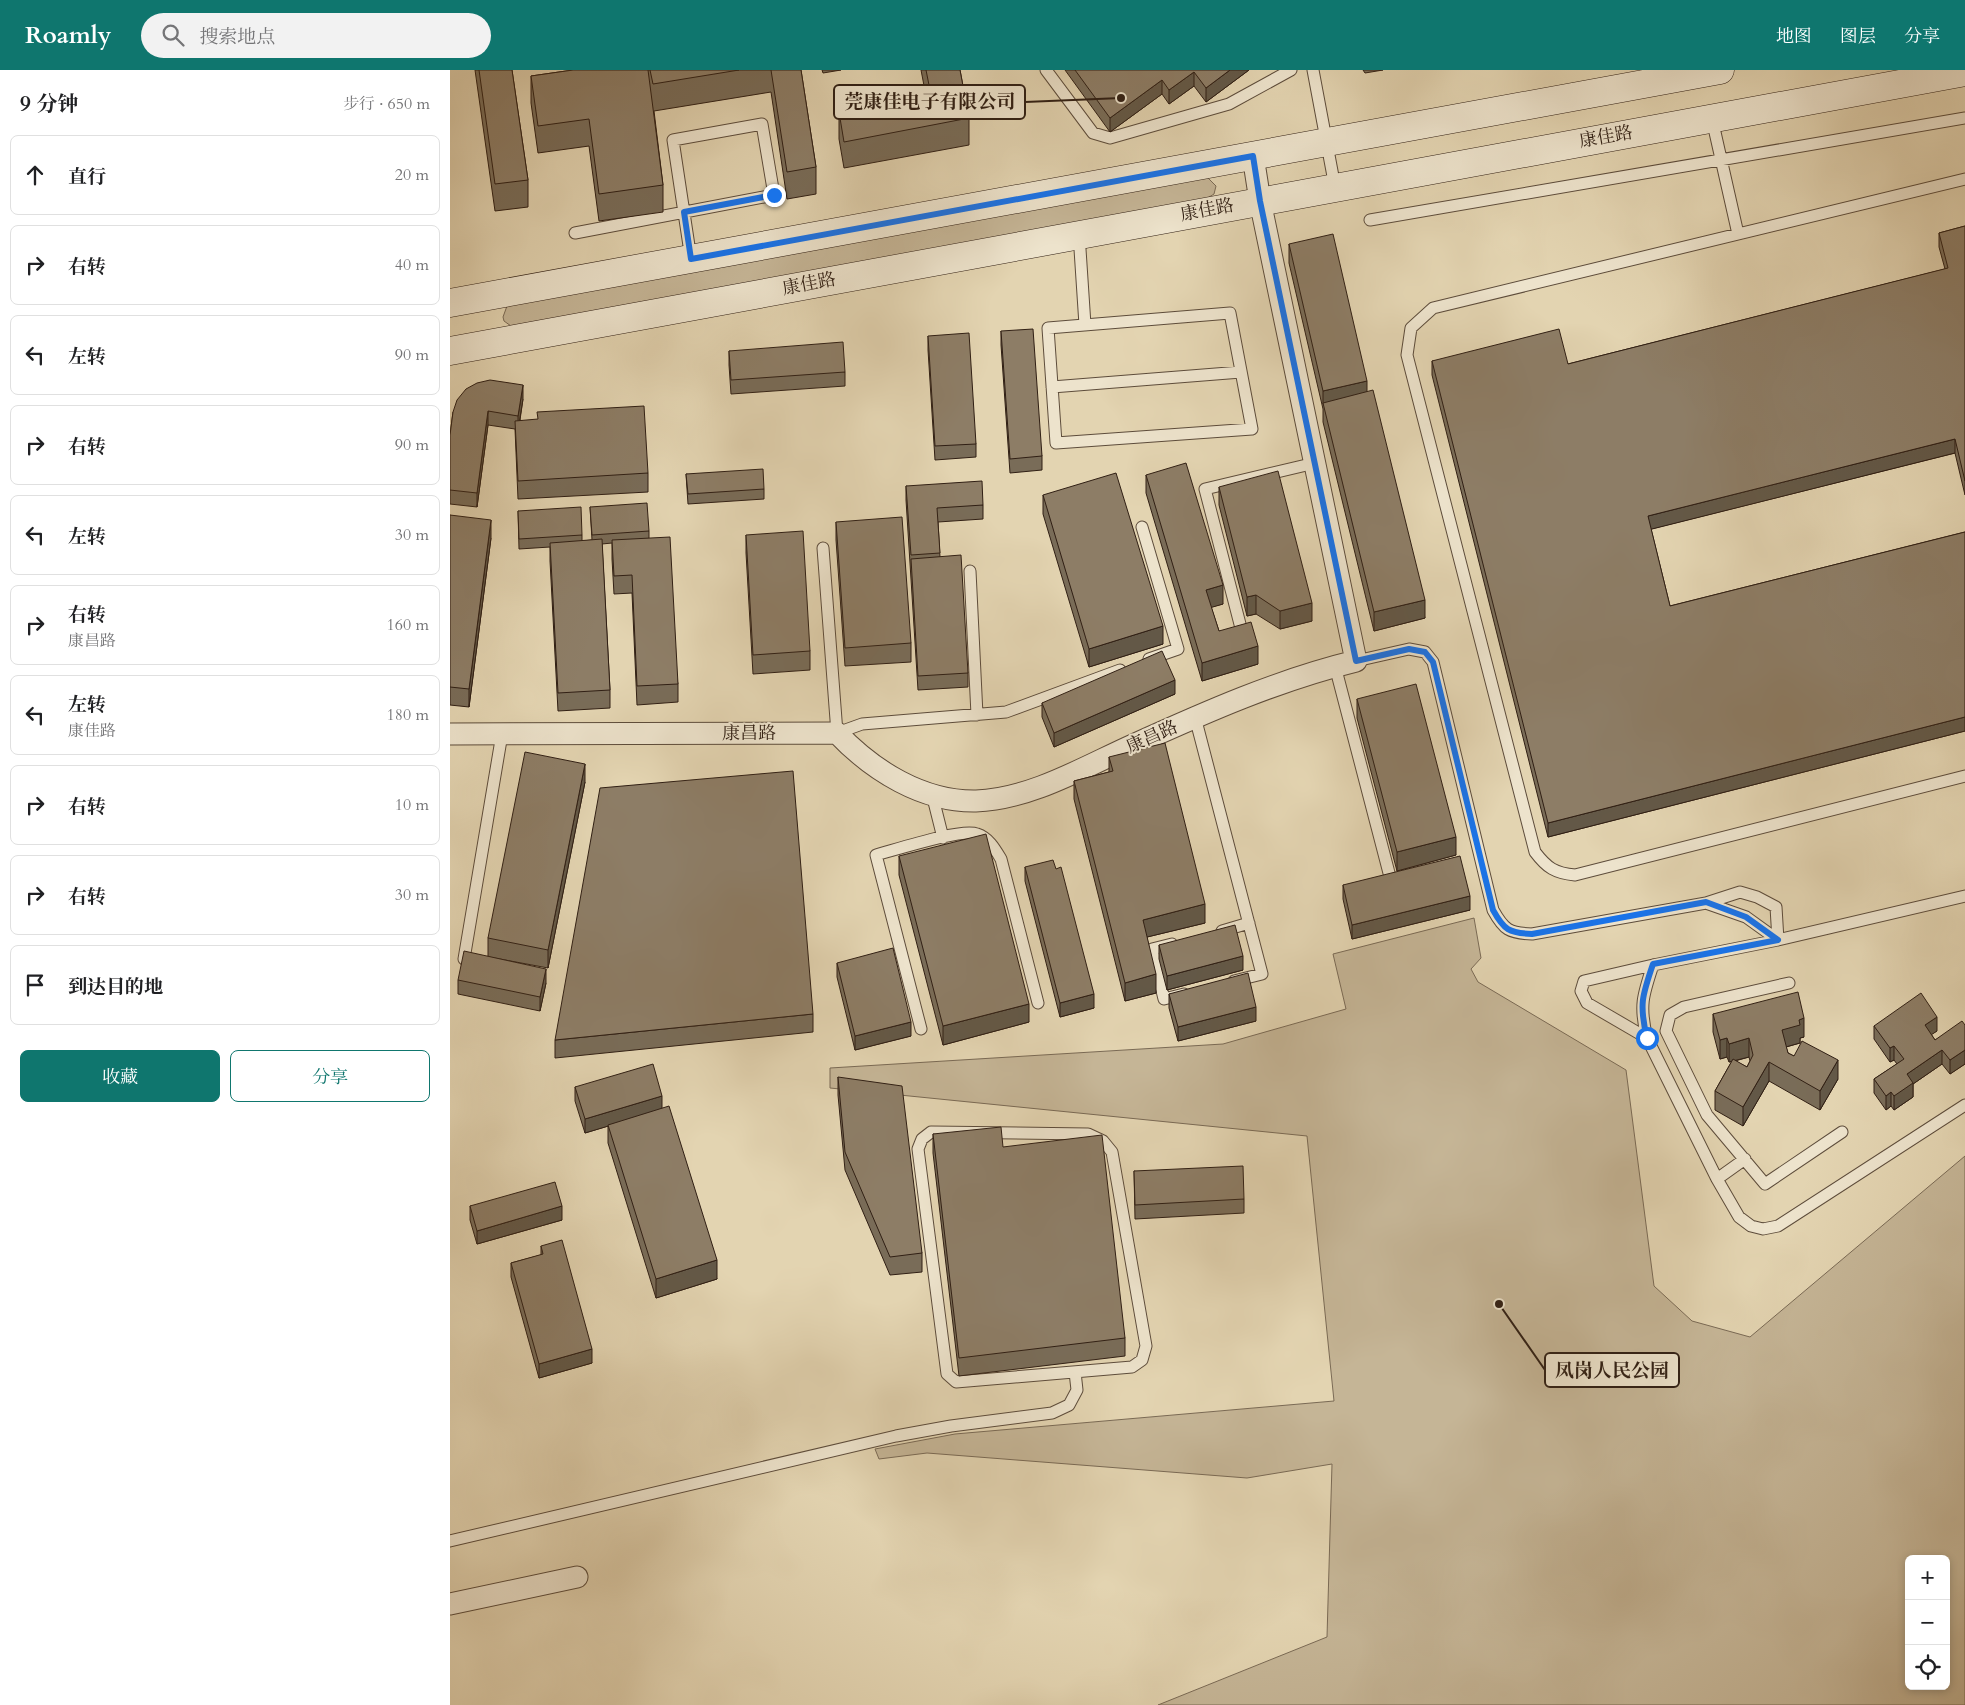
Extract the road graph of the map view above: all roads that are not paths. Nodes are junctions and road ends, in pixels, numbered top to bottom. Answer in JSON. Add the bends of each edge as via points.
{"nodes":[{"id":1,"x":1046,"y":70,"type":"edge"},
{"id":2,"x":1292,"y":70,"type":"edge"},
{"id":3,"x":1313,"y":70,"type":"edge"},
{"id":4,"x":1720,"y":70,"type":"edge"},
{"id":5,"x":1965,"y":72,"type":"edge"},
{"id":6,"x":1712,"y":117,"type":"junction"},
{"id":7,"x":1965,"y":118,"type":"edge"},
{"id":8,"x":1327,"y":142,"type":"junction"},
{"id":9,"x":1253,"y":156,"type":"junction"},
{"id":10,"x":1721,"y":160,"type":"junction"},
{"id":11,"x":1965,"y":178,"type":"edge"},
{"id":12,"x":1335,"y":187,"type":"junction"},
{"id":13,"x":1260,"y":201,"type":"junction"},
{"id":14,"x":684,"y":212,"type":"junction"},
{"id":15,"x":1370,"y":220,"type":"dead end"},
{"id":16,"x":575,"y":233,"type":"dead end"},
{"id":17,"x":1079,"y":234,"type":"junction"},
{"id":18,"x":1738,"y":234,"type":"junction"},
{"id":19,"x":691,"y":259,"type":"junction"},
{"id":20,"x":450,"y":304,"type":"edge"},
{"id":21,"x":1085,"y":325,"type":"junction"},
{"id":22,"x":450,"y":351,"type":"edge"},
{"id":23,"x":1242,"y":372,"type":"junction"},
{"id":24,"x":1052,"y":386,"type":"junction"},
{"id":25,"x":1315,"y":463,"type":"junction"},
{"id":26,"x":1142,"y":527,"type":"dead end"},
{"id":27,"x":823,"y":548,"type":"dead end"},
{"id":28,"x":970,"y":572,"type":"dead end"},
{"id":29,"x":1241,"y":628,"type":"edge"},
{"id":30,"x":1356,"y":661,"type":"junction"},
{"id":31,"x":1334,"y":666,"type":"junction"},
{"id":32,"x":977,"y":715,"type":"junction"},
{"id":33,"x":1195,"y":717,"type":"junction"},
{"id":34,"x":837,"y":733,"type":"junction"},
{"id":35,"x":450,"y":734,"type":"edge"},
{"id":36,"x":502,"y":734,"type":"junction"},
{"id":37,"x":1965,"y":776,"type":"edge"},
{"id":38,"x":932,"y":794,"type":"junction"},
{"id":39,"x":943,"y":838,"type":"junction"},
{"id":40,"x":1389,"y":873,"type":"edge"},
{"id":41,"x":1965,"y":896,"type":"edge"},
{"id":42,"x":1706,"y":902,"type":"junction"},
{"id":43,"x":1249,"y":923,"type":"junction"},
{"id":44,"x":1214,"y":933,"type":"edge"},
{"id":45,"x":1187,"y":940,"type":"edge"},
{"id":46,"x":1778,"y":940,"type":"junction"},
{"id":47,"x":483,"y":962,"type":"edge"},
{"id":48,"x":1653,"y":964,"type":"junction"},
{"id":49,"x":1226,"y":983,"type":"edge"},
{"id":50,"x":1789,"y":983,"type":"dead end"},
{"id":51,"x":1200,"y":990,"type":"edge"},
{"id":52,"x":1038,"y":1003,"type":"dead end"},
{"id":53,"x":921,"y":1030,"type":"dead end"},
{"id":54,"x":1647,"y":1038,"type":"junction"},
{"id":55,"x":1965,"y":1105,"type":"edge"},
{"id":56,"x":1842,"y":1132,"type":"dead end"},
{"id":57,"x":1745,"y":1159,"type":"junction"},
{"id":58,"x":1717,"y":1179,"type":"junction"},
{"id":59,"x":1075,"y":1372,"type":"junction"},
{"id":60,"x":450,"y":1541,"type":"edge"},
{"id":61,"x":577,"y":1577,"type":"dead end"},
{"id":62,"x":450,"y":1604,"type":"edge"}],
"edges":[{"from":1,"to":2,"type":"lane","via":[[1093,133],[1110,138],[1229,104]]},
{"from":3,"to":8,"type":"lane"},
{"from":4,"to":8,"type":"street"},
{"from":5,"to":6,"type":"street","name":"康佳路"},
{"from":6,"to":10,"type":"lane"},
{"from":6,"to":12,"type":"street","name":"康佳路"},
{"from":7,"to":10,"type":"lane"},
{"from":8,"to":9,"type":"street"},
{"from":8,"to":12,"type":"lane"},
{"from":9,"to":13,"type":"street"},
{"from":9,"to":19,"type":"street"},
{"from":10,"to":15,"type":"lane"},
{"from":10,"to":18,"type":"lane"},
{"from":11,"to":18,"type":"lane"},
{"from":12,"to":13,"type":"street","name":"康佳路"},
{"from":13,"to":17,"type":"street","name":"康佳路"},
{"from":13,"to":25,"type":"street"},
{"from":14,"to":14,"type":"lane","via":[[774,195],[762,124],[673,140]]},
{"from":14,"to":16,"type":"lane"},
{"from":14,"to":19,"type":"lane"},
{"from":17,"to":21,"type":"lane"},
{"from":17,"to":22,"type":"street","name":"康佳路"},
{"from":18,"to":37,"type":"lane","via":[[1433,308],[1411,328],[1407,355],[1535,852],[1545,866],[1558,874],[1574,875]]},
{"from":19,"to":20,"type":"street"},
{"from":21,"to":23,"type":"lane","via":[[1230,314]]},
{"from":21,"to":24,"type":"lane","via":[[1048,328]]},
{"from":23,"to":24,"type":"lane"},
{"from":23,"to":24,"type":"lane","via":[[1252,428],[1056,443]]},
{"from":25,"to":29,"type":"lane","via":[[1204,489]]},
{"from":25,"to":30,"type":"street"},
{"from":26,"to":32,"type":"lane","via":[[1178,649],[1006,712]]},
{"from":27,"to":34,"type":"lane"},
{"from":28,"to":32,"type":"lane"},
{"from":30,"to":31,"type":"street","name":"康昌路"},
{"from":30,"to":42,"type":"lane","via":[[1409,649],[1425,652],[1433,662],[1493,910],[1502,926],[1515,934],[1532,934]]},
{"from":31,"to":33,"type":"street","name":"康昌路","via":[[1275,684]]},
{"from":31,"to":40,"type":"lane"},
{"from":32,"to":34,"type":"lane","via":[[862,724]]},
{"from":33,"to":38,"type":"street","name":"康昌路","via":[[1023,792],[977,801],[954,800]]},
{"from":33,"to":43,"type":"lane"},
{"from":34,"to":36,"type":"street","name":"康昌路"},
{"from":34,"to":38,"type":"street","name":"康昌路","via":[[870,764]]},
{"from":35,"to":36,"type":"street","name":"康昌路"},
{"from":36,"to":47,"type":"lane","via":[[464,959]]},
{"from":38,"to":39,"type":"lane"},
{"from":39,"to":52,"type":"lane","via":[[961,833],[977,834],[991,842],[996,850]]},
{"from":39,"to":53,"type":"lane","via":[[876,855]]},
{"from":41,"to":46,"type":"lane"},
{"from":42,"to":46,"type":"lane","via":[[1746,917]]},
{"from":42,"to":46,"type":"lane","via":[[1740,892],[1776,907]]},
{"from":43,"to":44,"type":"lane"},
{"from":43,"to":49,"type":"lane","via":[[1262,974]]},
{"from":45,"to":51,"type":"lane","via":[[1152,949],[1164,999]]},
{"from":46,"to":48,"type":"lane"},
{"from":48,"to":54,"type":"lane","via":[[1641,1014]]},
{"from":48,"to":54,"type":"lane","via":[[1584,981],[1581,991],[1587,1003]]},
{"from":50,"to":57,"type":"lane","via":[[1684,1007],[1670,1015],[1666,1031],[1707,1115]]},
{"from":54,"to":58,"type":"lane"},
{"from":55,"to":58,"type":"lane","via":[[1778,1226],[1764,1229],[1751,1226],[1739,1217]]},
{"from":56,"to":57,"type":"lane","via":[[1765,1184]]},
{"from":57,"to":58,"type":"lane"},
{"from":59,"to":59,"type":"lane","via":[[1132,1367],[1142,1360],[1146,1346],[1112,1152],[1103,1140],[1088,1134],[931,1132],[922,1139],[918,1149],[947,1374],[956,1382]]},
{"from":59,"to":60,"type":"lane","via":[[1077,1390],[1069,1405],[1052,1414],[896,1436]]},
{"from":61,"to":62,"type":"street"}]}
